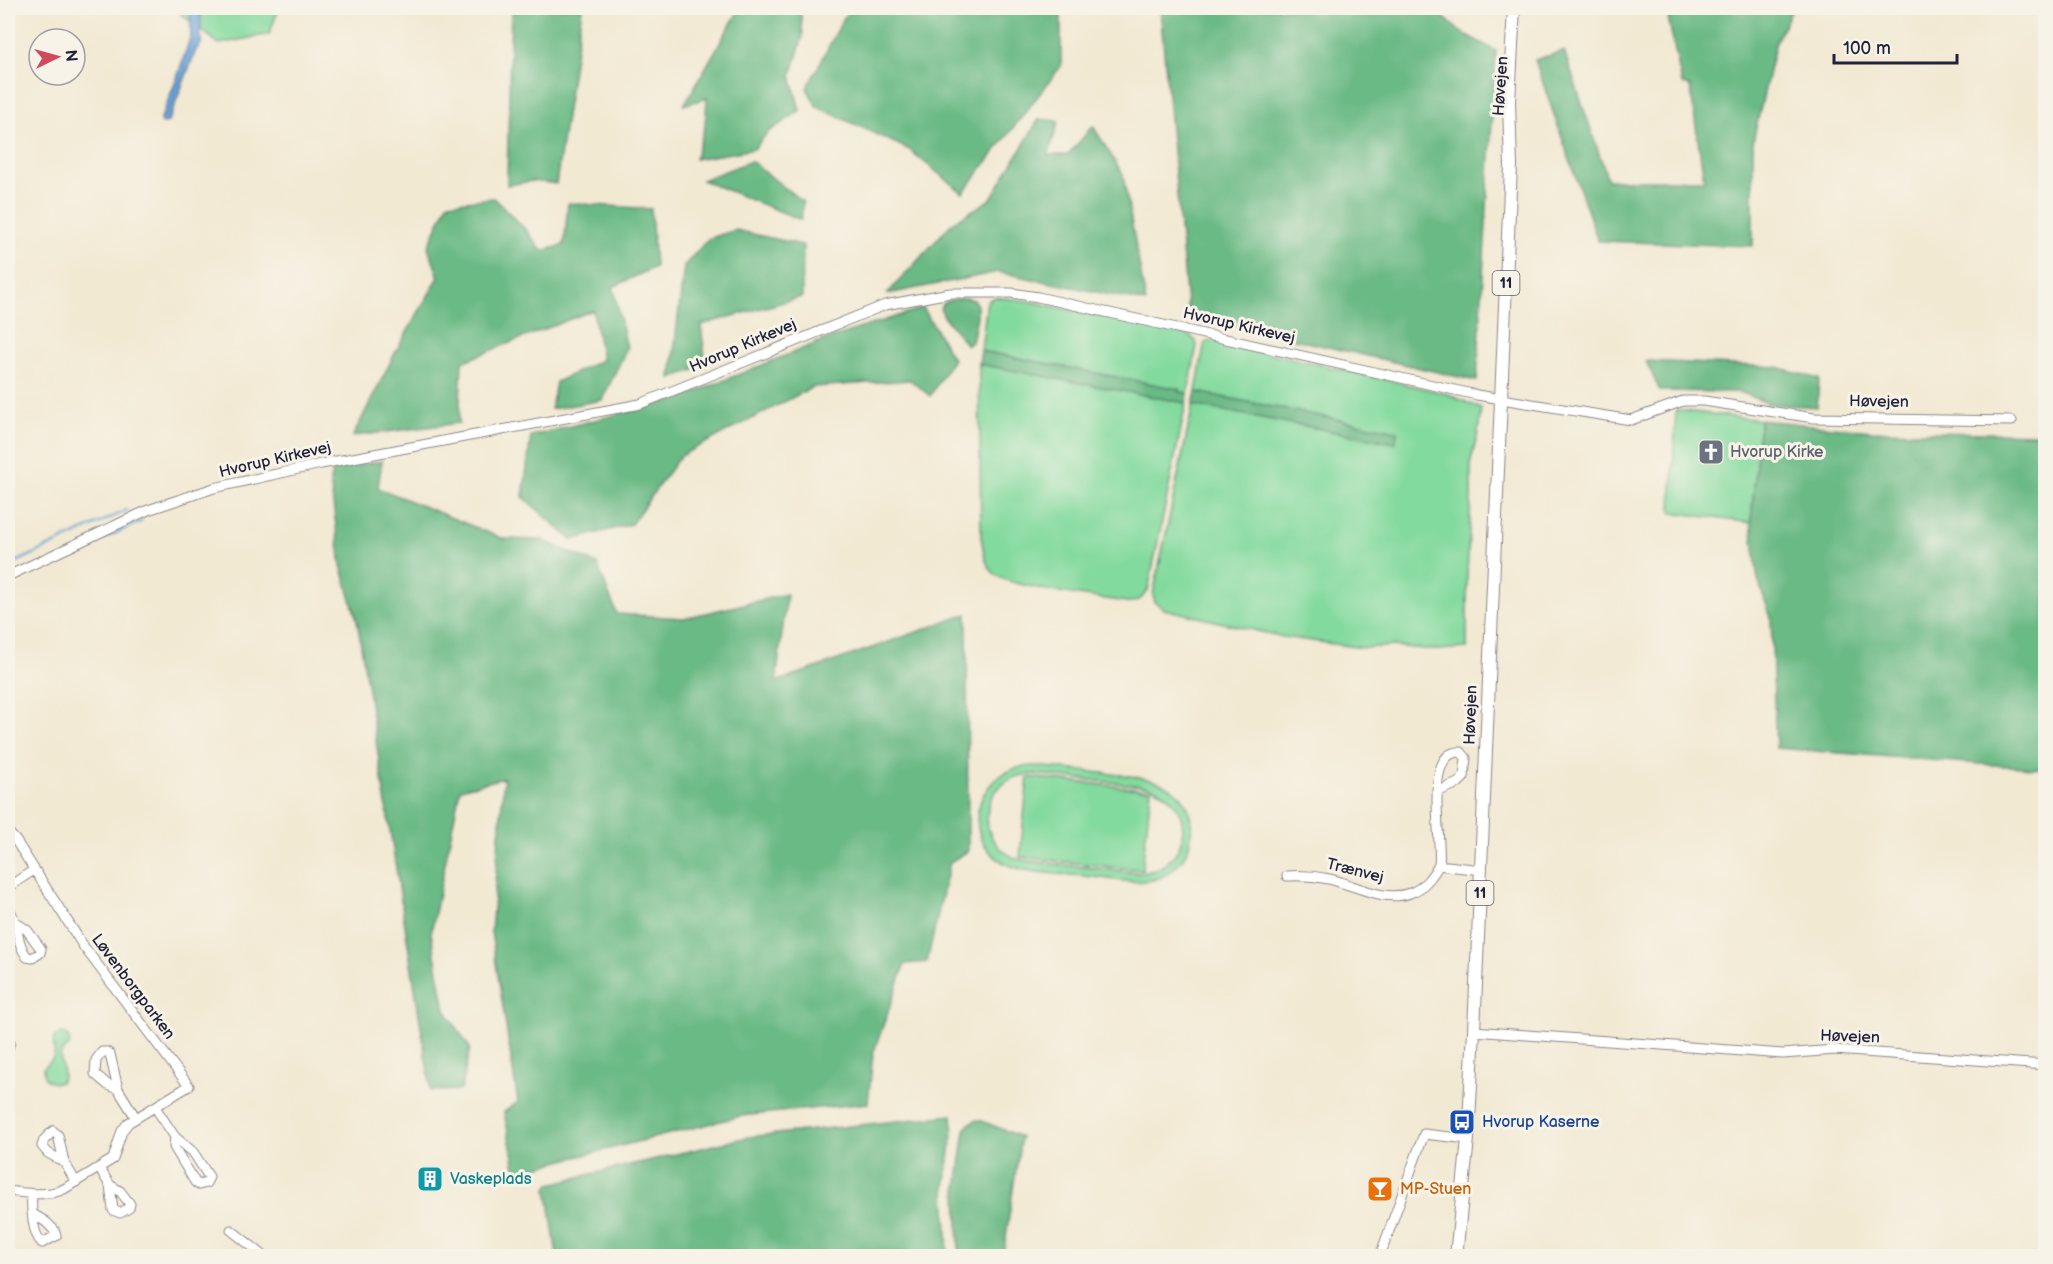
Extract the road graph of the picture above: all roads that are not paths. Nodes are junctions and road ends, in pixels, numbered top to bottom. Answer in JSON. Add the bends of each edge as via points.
{"nodes":[{"id":1,"x":1515,"y":8,"type":"edge"},
{"id":2,"x":1522,"y":8,"type":"edge"},
{"id":3,"x":1510,"y":166,"type":"junction"},
{"id":4,"x":1501,"y":399,"type":"junction"},
{"id":5,"x":2012,"y":421,"type":"dead end"},
{"id":6,"x":8,"y":576,"type":"edge"},
{"id":7,"x":1437,"y":792,"type":"dead end"},
{"id":8,"x":8,"y":832,"type":"edge"},
{"id":9,"x":1439,"y":865,"type":"junction"},
{"id":10,"x":34,"y":870,"type":"junction"},
{"id":11,"x":1481,"y":870,"type":"junction"},
{"id":12,"x":1287,"y":876,"type":"dead end"},
{"id":13,"x":8,"y":887,"type":"edge"},
{"id":14,"x":8,"y":909,"type":"edge"},
{"id":15,"x":18,"y":924,"type":"dead end"},
{"id":16,"x":1474,"y":1031,"type":"junction"},
{"id":17,"x":8,"y":1036,"type":"edge"},
{"id":18,"x":8,"y":1048,"type":"edge"},
{"id":19,"x":2046,"y":1065,"type":"edge"},
{"id":20,"x":118,"y":1089,"type":"dead end"},
{"id":21,"x":155,"y":1107,"type":"junction"},
{"id":22,"x":136,"y":1118,"type":"junction"},
{"id":23,"x":175,"y":1137,"type":"junction"},
{"id":24,"x":1468,"y":1140,"type":"junction"},
{"id":25,"x":64,"y":1162,"type":"dead end"},
{"id":26,"x":99,"y":1168,"type":"junction"},
{"id":27,"x":76,"y":1182,"type":"junction"},
{"id":28,"x":110,"y":1185,"type":"dead end"},
{"id":29,"x":8,"y":1191,"type":"edge"},
{"id":30,"x":32,"y":1194,"type":"junction"},
{"id":31,"x":33,"y":1214,"type":"dead end"},
{"id":32,"x":231,"y":1230,"type":"dead end"},
{"id":33,"x":264,"y":1257,"type":"edge"},
{"id":34,"x":1380,"y":1257,"type":"edge"},
{"id":35,"x":1456,"y":1257,"type":"edge"}],
"edges":[{"from":1,"to":3,"type":"main road","name":"Høvejen","number":"11","via":[[1509,102]]},
{"from":2,"to":3,"type":"main road","name":"Høvejen","number":"11"},
{"from":3,"to":4,"type":"main road","name":"Høvejen","number":"11"},
{"from":4,"to":5,"type":"street","name":"Høvejen","via":[[1630,420],[1683,401],[1704,401],[1814,418]]},
{"from":4,"to":6,"type":"street","name":"Hvorup Kirkevej","via":[[1038,297],[950,293],[875,308],[640,404],[214,488],[148,510]]},
{"from":4,"to":11,"type":"main road","name":"Høvejen","number":"11"},
{"from":7,"to":9,"type":"street"},
{"from":8,"to":10,"type":"street","name":"Løvenborgparken"},
{"from":9,"to":11,"type":"street"},
{"from":9,"to":12,"type":"street","name":"Trænvej","via":[[1422,886],[1397,896],[1329,879]]},
{"from":10,"to":13,"type":"street"},
{"from":10,"to":21,"type":"street","name":"Løvenborgparken","via":[[90,955],[189,1086]]},
{"from":11,"to":16,"type":"main road","name":"Høvejen","number":"11"},
{"from":14,"to":15,"type":"street"},
{"from":16,"to":19,"type":"street","name":"Høvejen","via":[[1783,1054],[1835,1050]]},
{"from":16,"to":24,"type":"main road","name":"Høvejen","number":"11"},
{"from":17,"to":18,"type":"street"},
{"from":20,"to":22,"type":"street"},
{"from":21,"to":22,"type":"street","name":"Løvenborgparken"},
{"from":21,"to":23,"type":"street"},
{"from":22,"to":26,"type":"street","name":"Løvenborgparken","via":[[123,1127],[113,1159]]},
{"from":23,"to":23,"type":"street","via":[[174,1147],[195,1182],[206,1183],[209,1177],[193,1152]]},
{"from":24,"to":34,"type":"street","via":[[1424,1134]]},
{"from":24,"to":35,"type":"main road","name":"Høvejen","number":"11"},
{"from":25,"to":27,"type":"street"},
{"from":26,"to":27,"type":"street","name":"Løvenborgparken"},
{"from":26,"to":28,"type":"street"},
{"from":27,"to":30,"type":"street","name":"Løvenborgparken","via":[[57,1192]]},
{"from":29,"to":30,"type":"street","name":"Løvenborgparken"},
{"from":30,"to":31,"type":"street"},
{"from":32,"to":33,"type":"street"}]}
